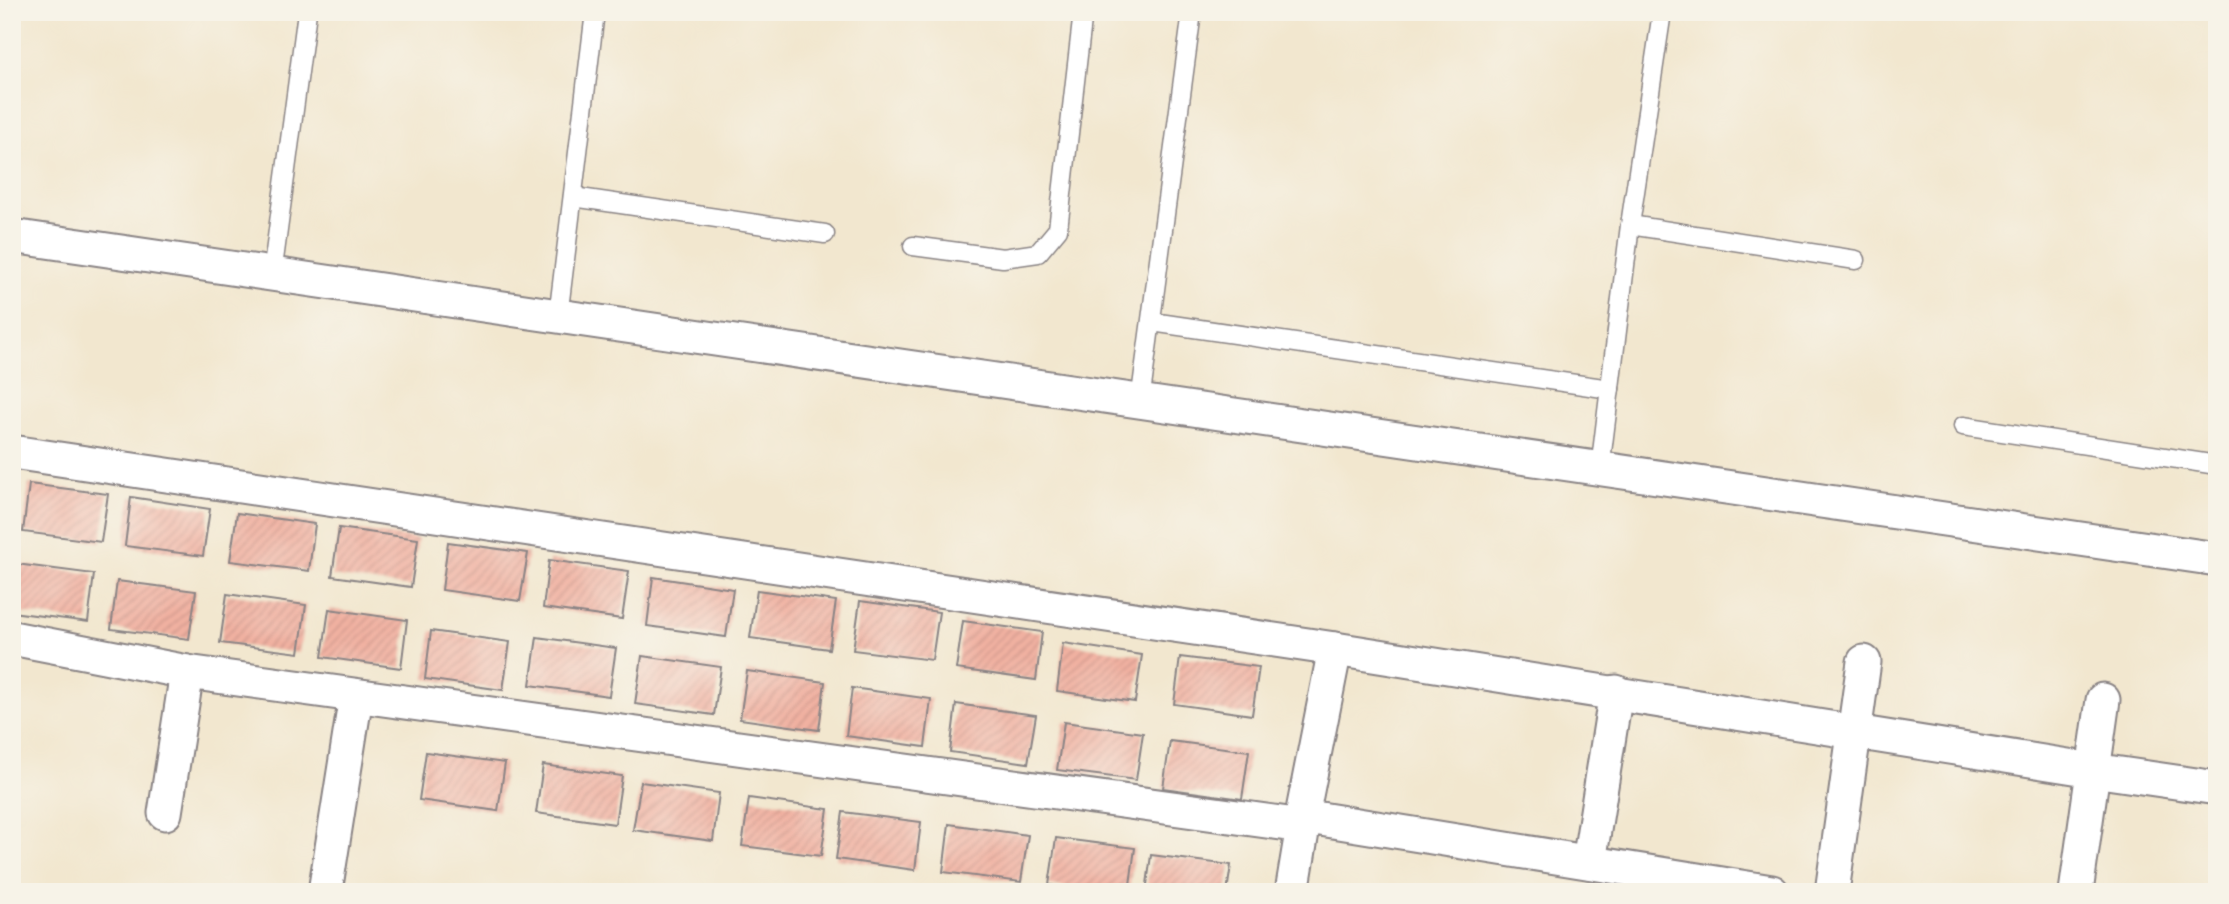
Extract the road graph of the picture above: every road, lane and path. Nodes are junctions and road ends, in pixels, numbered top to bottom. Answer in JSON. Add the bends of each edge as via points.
{"nodes":[{"id":1,"x":307,"y":12,"type":"edge"},
{"id":2,"x":595,"y":12,"type":"edge"},
{"id":3,"x":1083,"y":12,"type":"edge"},
{"id":4,"x":1192,"y":12,"type":"edge"},
{"id":5,"x":1662,"y":12,"type":"edge"},
{"id":6,"x":573,"y":197,"type":"junction"},
{"id":7,"x":1630,"y":225,"type":"junction"},
{"id":8,"x":825,"y":234,"type":"dead end"},
{"id":9,"x":12,"y":236,"type":"edge"},
{"id":10,"x":913,"y":246,"type":"dead end"},
{"id":11,"x":1856,"y":260,"type":"dead end"},
{"id":12,"x":272,"y":275,"type":"junction"},
{"id":13,"x":558,"y":317,"type":"junction"},
{"id":14,"x":1152,"y":322,"type":"junction"},
{"id":15,"x":1610,"y":388,"type":"junction"},
{"id":16,"x":1140,"y":402,"type":"junction"},
{"id":17,"x":1963,"y":426,"type":"dead end"},
{"id":18,"x":12,"y":452,"type":"edge"},
{"id":19,"x":2217,"y":465,"type":"edge"},
{"id":20,"x":1600,"y":469,"type":"junction"},
{"id":21,"x":2217,"y":559,"type":"edge"},
{"id":22,"x":12,"y":638,"type":"edge"},
{"id":23,"x":1335,"y":649,"type":"junction"},
{"id":24,"x":1864,"y":662,"type":"dead end"},
{"id":25,"x":187,"y":671,"type":"junction"},
{"id":26,"x":1616,"y":692,"type":"junction"},
{"id":27,"x":356,"y":696,"type":"junction"},
{"id":28,"x":2103,"y":700,"type":"dead end"},
{"id":29,"x":1853,"y":732,"type":"junction"},
{"id":30,"x":2093,"y":770,"type":"junction"},
{"id":31,"x":2217,"y":788,"type":"edge"},
{"id":32,"x":165,"y":813,"type":"dead end"},
{"id":33,"x":1302,"y":821,"type":"junction"},
{"id":34,"x":1589,"y":862,"type":"junction"},
{"id":35,"x":325,"y":892,"type":"edge"},
{"id":36,"x":1292,"y":892,"type":"edge"},
{"id":37,"x":1772,"y":892,"type":"edge"},
{"id":38,"x":1832,"y":892,"type":"edge"},
{"id":39,"x":2076,"y":892,"type":"edge"}],
"edges":[{"from":1,"to":12,"type":"lane"},
{"from":2,"to":6,"type":"lane"},
{"from":3,"to":10,"type":"lane","via":[[1058,229],[1038,253],[1003,258]]},
{"from":4,"to":14,"type":"lane"},
{"from":5,"to":7,"type":"lane"},
{"from":6,"to":8,"type":"lane"},
{"from":6,"to":13,"type":"lane"},
{"from":7,"to":11,"type":"lane"},
{"from":7,"to":15,"type":"lane"},
{"from":9,"to":12,"type":"street"},
{"from":12,"to":13,"type":"street"},
{"from":13,"to":16,"type":"street"},
{"from":14,"to":15,"type":"lane"},
{"from":14,"to":16,"type":"lane"},
{"from":15,"to":20,"type":"lane"},
{"from":16,"to":20,"type":"street"},
{"from":17,"to":19,"type":"lane"},
{"from":18,"to":23,"type":"street"},
{"from":20,"to":21,"type":"street"},
{"from":22,"to":25,"type":"street"},
{"from":23,"to":26,"type":"street"},
{"from":23,"to":33,"type":"street"},
{"from":24,"to":29,"type":"street"},
{"from":25,"to":27,"type":"street"},
{"from":25,"to":32,"type":"street"},
{"from":26,"to":29,"type":"street"},
{"from":26,"to":34,"type":"street"},
{"from":27,"to":33,"type":"street"},
{"from":27,"to":35,"type":"street"},
{"from":28,"to":30,"type":"street"},
{"from":29,"to":30,"type":"street"},
{"from":29,"to":38,"type":"street"},
{"from":30,"to":31,"type":"street"},
{"from":30,"to":39,"type":"street"},
{"from":33,"to":34,"type":"street"},
{"from":33,"to":36,"type":"street"},
{"from":34,"to":37,"type":"street"}]}
